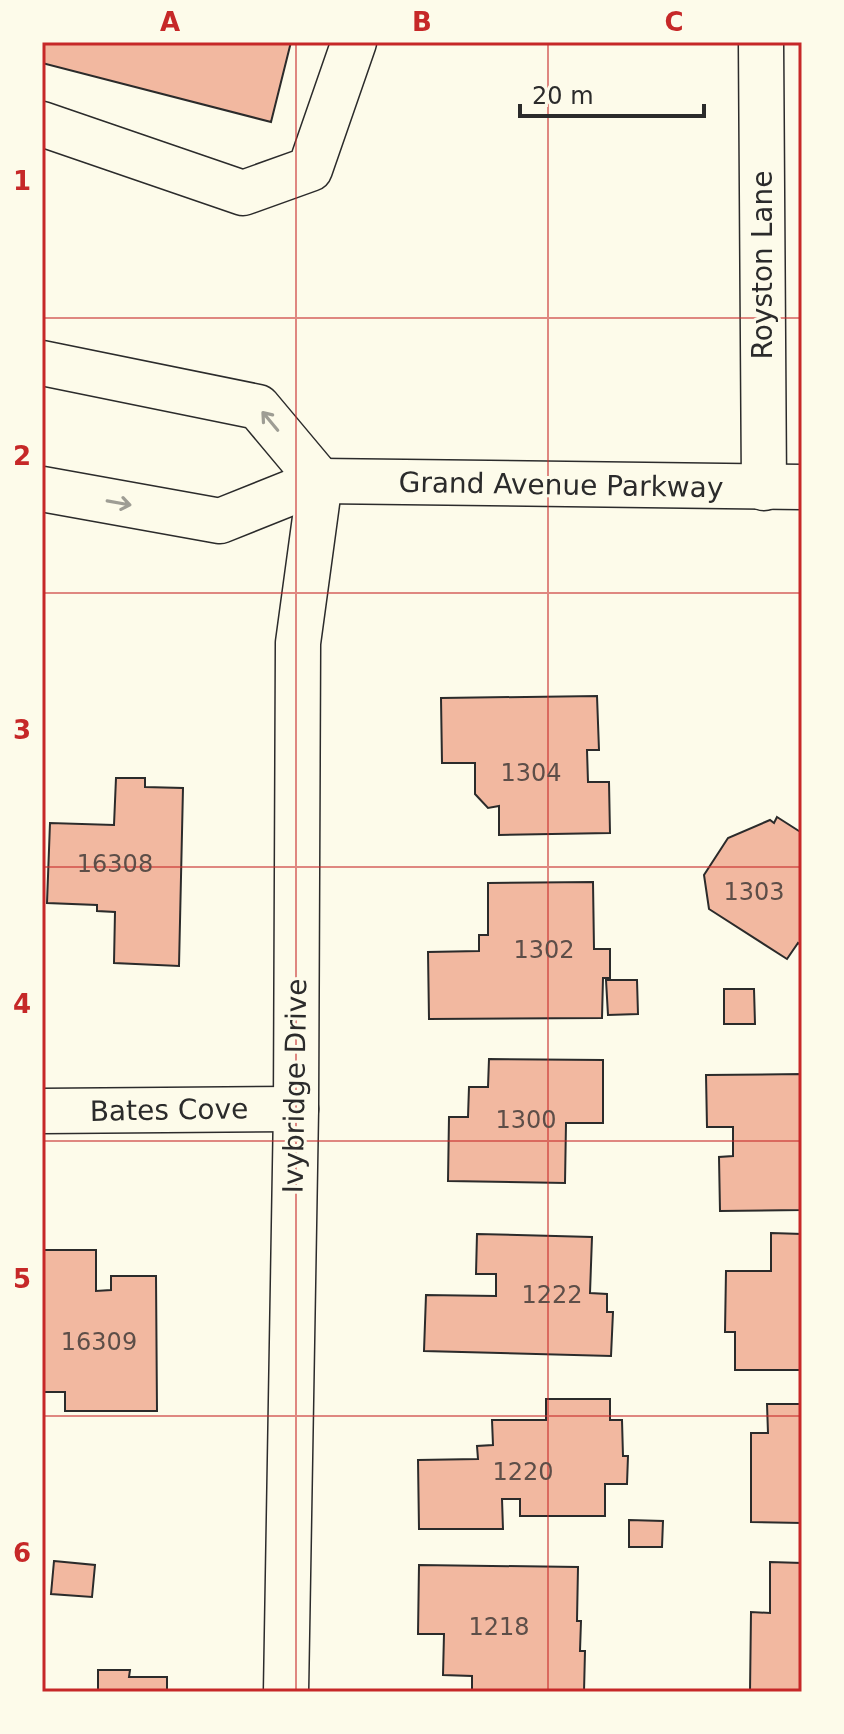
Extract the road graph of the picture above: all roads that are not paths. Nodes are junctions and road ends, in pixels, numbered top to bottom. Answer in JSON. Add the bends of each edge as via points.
{"nodes":[{"id":1,"x":354,"y":42,"type":"edge"},
{"id":2,"x":761,"y":42,"type":"edge"},
{"id":3,"x":42,"y":124,"type":"edge"},
{"id":4,"x":42,"y":363,"type":"edge"},
{"id":5,"x":320,"y":481,"type":"junction"},
{"id":6,"x":783,"y":488,"type":"edge"},
{"id":7,"x":42,"y":489,"type":"edge"},
{"id":8,"x":296,"y":1109,"type":"junction"},
{"id":9,"x":42,"y":1111,"type":"edge"},
{"id":10,"x":286,"y":1692,"type":"edge"}],
"edges":[{"from":1,"to":3,"type":"street","via":[[310,169],[243,193]]},
{"from":2,"to":6,"type":"street","name":"Royston Lane"},
{"from":5,"to":4,"type":"street","one_way":true,"via":[[258,407]]},
{"from":5,"to":6,"type":"street","name":"Grand Avenue Parkway"},
{"from":7,"to":5,"type":"street","name":"Grand Avenue Parkway","one_way":true,"via":[[220,521]]},
{"from":5,"to":8,"type":"street","name":"Ivybridge Drive","via":[[298,643]]},
{"from":8,"to":9,"type":"street","name":"Bates Cove"},
{"from":8,"to":10,"type":"street","name":"Ivybridge Drive"}]}
